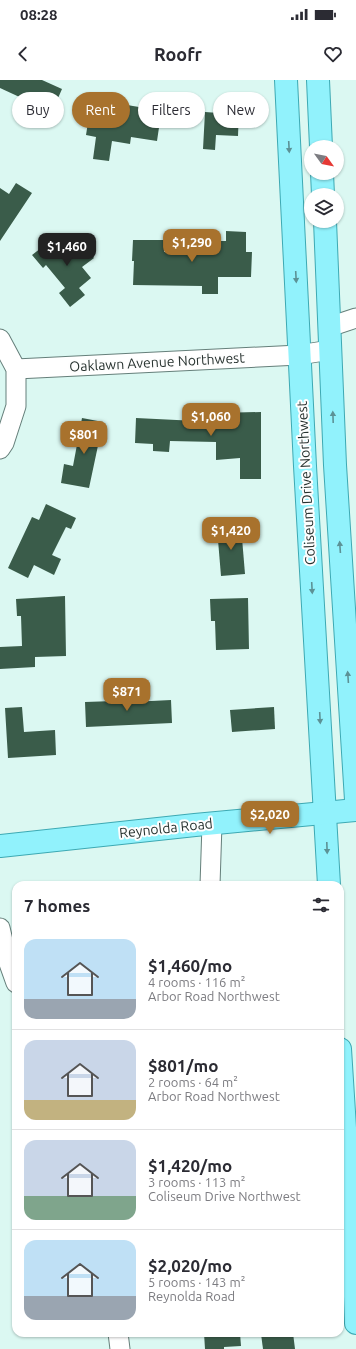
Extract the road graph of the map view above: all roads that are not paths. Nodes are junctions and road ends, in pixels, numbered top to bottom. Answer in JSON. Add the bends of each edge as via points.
{"nodes":[{"id":1,"x":286,"y":80,"type":"edge"},
{"id":2,"x":318,"y":80,"type":"edge"},
{"id":3,"x":321,"y":140,"type":"edge"},
{"id":4,"x":325,"y":228,"type":"edge"},
{"id":5,"x":356,"y":318,"type":"edge"},
{"id":6,"x":329,"y":327,"type":"junction"},
{"id":7,"x":0,"y":339,"type":"edge"},
{"id":8,"x":330,"y":350,"type":"junction"},
{"id":9,"x":299,"y":355,"type":"junction"},
{"id":10,"x":16,"y":369,"type":"junction"},
{"id":11,"x":0,"y":449,"type":"edge"},
{"id":12,"x":356,"y":800,"type":"edge"},
{"id":13,"x":356,"y":810,"type":"edge"},
{"id":14,"x":326,"y":812,"type":"junction"},
{"id":15,"x":212,"y":824,"type":"junction"},
{"id":16,"x":0,"y":846,"type":"edge"},
{"id":17,"x":210,"y":881,"type":"edge"},
{"id":18,"x":330,"y":881,"type":"edge"},
{"id":19,"x":0,"y":928,"type":"edge"},
{"id":20,"x":12,"y":972,"type":"edge"},
{"id":21,"x":344,"y":1112,"type":"edge"},
{"id":22,"x":356,"y":1323,"type":"edge"},
{"id":23,"x":118,"y":1337,"type":"edge"},
{"id":24,"x":120,"y":1349,"type":"edge"}],
"edges":[{"from":1,"to":9,"type":"main road","name":"Coliseum Drive Northwest","one_way":true},
{"from":2,"to":3,"type":"main road"},
{"from":4,"to":6,"type":"main road"},
{"from":5,"to":6,"type":"street"},
{"from":6,"to":8,"type":"main road"},
{"from":7,"to":10,"type":"street"},
{"from":8,"to":9,"type":"street","name":"Oaklawn Avenue Northwest"},
{"from":12,"to":8,"type":"main road","one_way":true},
{"from":9,"to":10,"type":"street","name":"Oaklawn Avenue Northwest"},
{"from":9,"to":14,"type":"main road","name":"Coliseum Drive Northwest","one_way":true},
{"from":10,"to":11,"type":"street","via":[[16,406],[4,444]]},
{"from":13,"to":14,"type":"main road","name":"Reynolda Road"},
{"from":14,"to":15,"type":"main road","name":"Reynolda Road"},
{"from":14,"to":18,"type":"main road","name":"Coliseum Drive Northwest","one_way":true},
{"from":15,"to":16,"type":"main road","name":"Reynolda Road"},
{"from":15,"to":17,"type":"street"},
{"from":19,"to":20,"type":"street"},
{"from":21,"to":22,"type":"main road"},
{"from":23,"to":24,"type":"street"}]}
